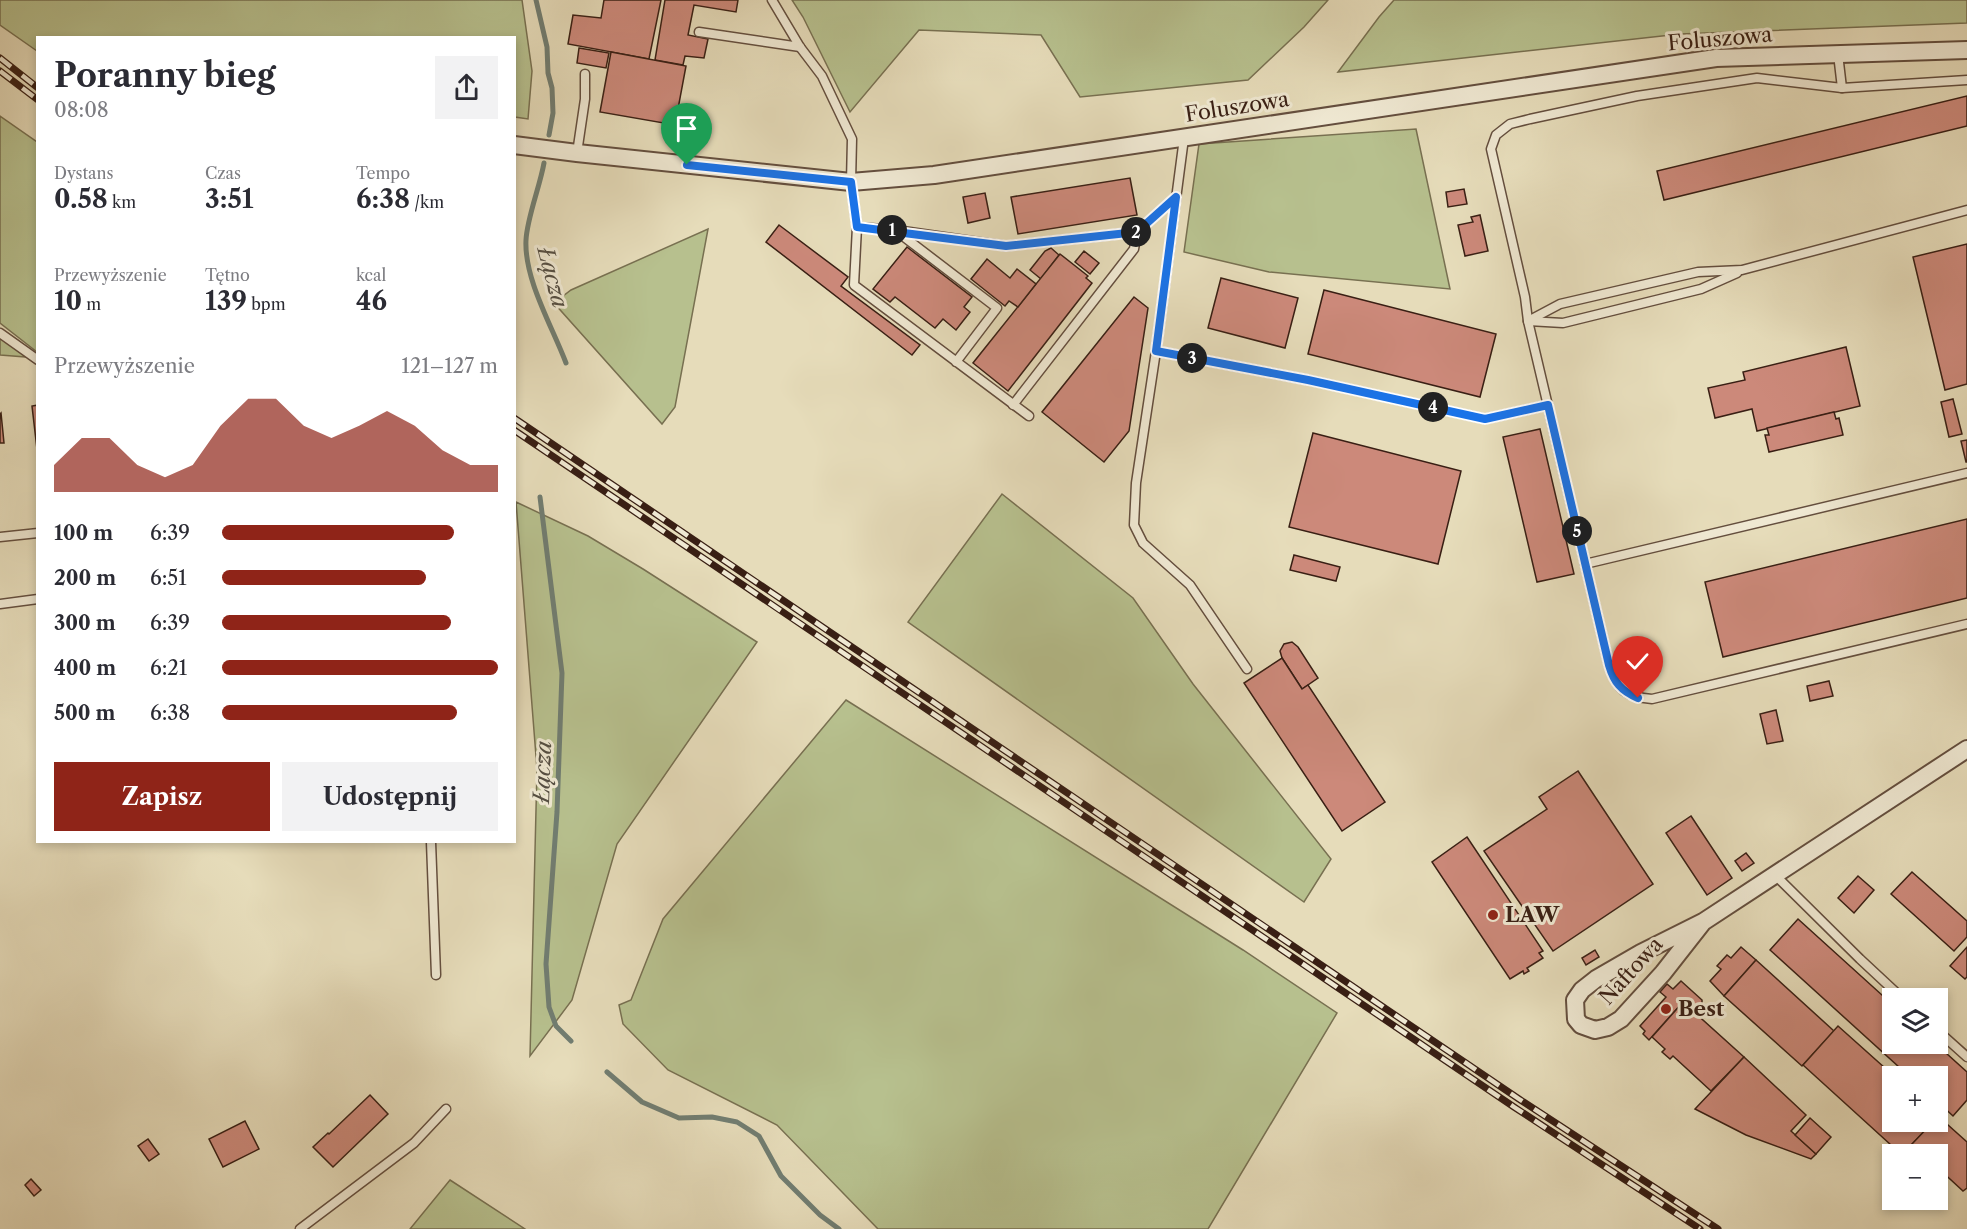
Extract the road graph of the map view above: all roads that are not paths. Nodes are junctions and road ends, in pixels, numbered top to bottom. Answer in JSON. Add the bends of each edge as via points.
{"nodes":[{"id":1,"x":772,"y":0,"type":"edge"},
{"id":2,"x":699,"y":32,"type":"dead end"},
{"id":3,"x":800,"y":47,"type":"junction"},
{"id":4,"x":1967,"y":50,"type":"edge"},
{"id":5,"x":1838,"y":54,"type":"junction"},
{"id":6,"x":585,"y":74,"type":"dead end"},
{"id":7,"x":1967,"y":80,"type":"edge"},
{"id":8,"x":1842,"y":88,"type":"junction"},
{"id":9,"x":1184,"y":138,"type":"junction"},
{"id":10,"x":516,"y":145,"type":"edge"},
{"id":11,"x":577,"y":153,"type":"junction"},
{"id":12,"x":851,"y":182,"type":"junction"},
{"id":13,"x":1176,"y":197,"type":"junction"},
{"id":14,"x":1967,"y":210,"type":"edge"},
{"id":15,"x":857,"y":227,"type":"junction"},
{"id":16,"x":895,"y":230,"type":"junction"},
{"id":17,"x":1137,"y":232,"type":"junction"},
{"id":18,"x":1742,"y":270,"type":"junction"},
{"id":19,"x":1528,"y":321,"type":"junction"},
{"id":20,"x":0,"y":333,"type":"edge"},
{"id":21,"x":1156,"y":351,"type":"junction"},
{"id":22,"x":36,"y":359,"type":"edge"},
{"id":23,"x":956,"y":362,"type":"junction"},
{"id":24,"x":1013,"y":405,"type":"junction"},
{"id":25,"x":1548,"y":405,"type":"junction"},
{"id":26,"x":1029,"y":416,"type":"dead end"},
{"id":27,"x":1967,"y":473,"type":"edge"},
{"id":28,"x":36,"y":533,"type":"edge"},
{"id":29,"x":0,"y":537,"type":"edge"},
{"id":30,"x":1585,"y":564,"type":"junction"},
{"id":31,"x":36,"y":599,"type":"edge"},
{"id":32,"x":0,"y":604,"type":"edge"},
{"id":33,"x":1967,"y":624,"type":"edge"},
{"id":34,"x":1247,"y":669,"type":"dead end"},
{"id":35,"x":1967,"y":749,"type":"edge"},
{"id":36,"x":431,"y":843,"type":"edge"},
{"id":37,"x":1775,"y":875,"type":"junction"},
{"id":38,"x":1703,"y":922,"type":"junction"},
{"id":39,"x":436,"y":975,"type":"dead end"},
{"id":40,"x":1891,"y":988,"type":"edge"},
{"id":41,"x":1948,"y":1040,"type":"edge"},
{"id":42,"x":1967,"y":1058,"type":"edge"},
{"id":43,"x":446,"y":1109,"type":"dead end"},
{"id":44,"x":300,"y":1229,"type":"edge"}],
"edges":[{"from":1,"to":3,"type":"lane"},
{"from":2,"to":3,"type":"lane"},
{"from":3,"to":12,"type":"lane","via":[[822,76],[852,139]]},
{"from":4,"to":5,"type":"street","name":"Foluszowa"},
{"from":5,"to":8,"type":"lane"},
{"from":5,"to":9,"type":"street","name":"Foluszowa","via":[[1716,58]]},
{"from":6,"to":11,"type":"lane"},
{"from":7,"to":8,"type":"lane"},
{"from":8,"to":19,"type":"lane","via":[[1757,78],[1637,96],[1510,124],[1496,135],[1491,149]]},
{"from":9,"to":12,"type":"street","name":"Foluszowa","via":[[934,175]]},
{"from":9,"to":13,"type":"lane"},
{"from":10,"to":11,"type":"street","name":"Foluszowa"},
{"from":11,"to":12,"type":"street","name":"Foluszowa"},
{"from":12,"to":15,"type":"lane"},
{"from":13,"to":17,"type":"lane"},
{"from":13,"to":21,"type":"lane"},
{"from":14,"to":18,"type":"lane"},
{"from":15,"to":16,"type":"lane"},
{"from":15,"to":23,"type":"lane","via":[[854,285]]},
{"from":16,"to":17,"type":"lane","via":[[1006,246]]},
{"from":16,"to":23,"type":"lane","via":[[997,308]]},
{"from":17,"to":24,"type":"lane","via":[[1134,249]]},
{"from":18,"to":19,"type":"lane","via":[[1698,272],[1560,304]]},
{"from":18,"to":19,"type":"lane","via":[[1701,290],[1563,323]]},
{"from":19,"to":25,"type":"lane"},
{"from":20,"to":22,"type":"lane"},
{"from":21,"to":25,"type":"lane","via":[[1485,419]]},
{"from":21,"to":34,"type":"lane","via":[[1136,483],[1134,525],[1143,543],[1190,585]]},
{"from":23,"to":24,"type":"lane"},
{"from":24,"to":26,"type":"lane"},
{"from":25,"to":30,"type":"lane"},
{"from":27,"to":30,"type":"lane"},
{"from":28,"to":29,"type":"lane"},
{"from":30,"to":33,"type":"lane","via":[[1614,680],[1625,693],[1638,698],[1652,699]]},
{"from":31,"to":32,"type":"lane"},
{"from":35,"to":37,"type":"street","name":"Naftowa"},
{"from":36,"to":39,"type":"lane"},
{"from":37,"to":38,"type":"street","name":"Naftowa"},
{"from":37,"to":40,"type":"lane"},
{"from":38,"to":38,"type":"street","name":"Naftowa","via":[[1596,979],[1575,1000],[1576,1019],[1595,1030],[1608,1028],[1621,1019]]},
{"from":41,"to":42,"type":"lane"},
{"from":43,"to":44,"type":"lane","via":[[414,1143]]}]}
